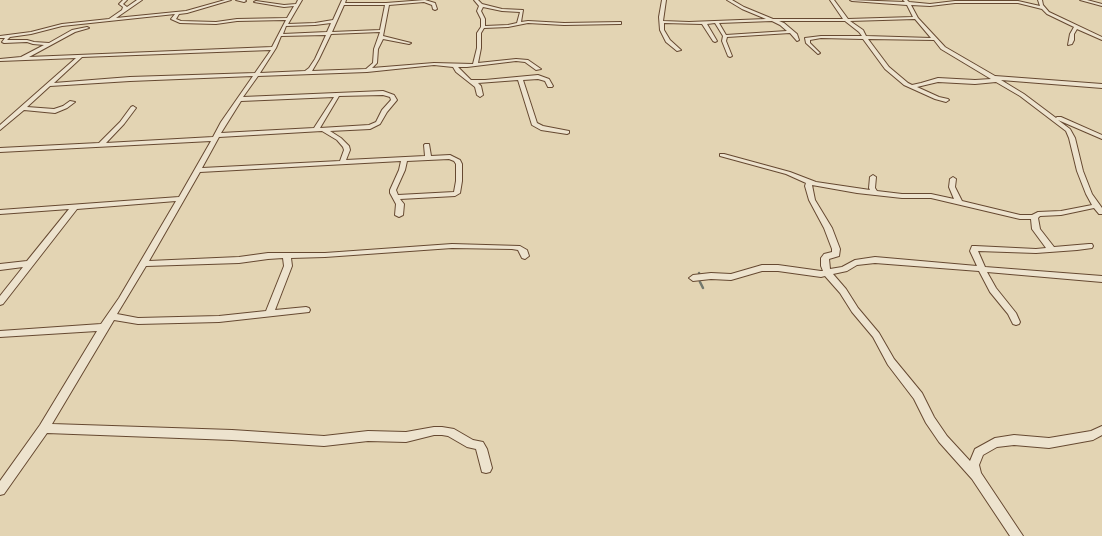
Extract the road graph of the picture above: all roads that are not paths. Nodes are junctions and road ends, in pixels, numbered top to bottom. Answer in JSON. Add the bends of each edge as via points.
{"nodes":[{"id":1,"x":125,"y":0,"type":"edge"},
{"id":2,"x":140,"y":0,"type":"edge"},
{"id":3,"x":229,"y":0,"type":"edge"},
{"id":4,"x":238,"y":0,"type":"edge"},
{"id":5,"x":476,"y":0,"type":"edge"},
{"id":6,"x":664,"y":0,"type":"edge"},
{"id":7,"x":729,"y":0,"type":"edge"},
{"id":8,"x":832,"y":0,"type":"edge"},
{"id":9,"x":852,"y":0,"type":"edge"},
{"id":10,"x":1040,"y":0,"type":"edge"},
{"id":11,"x":1082,"y":0,"type":"edge"},
{"id":12,"x":244,"y":1,"type":"dead end"},
{"id":13,"x":974,"y":1,"type":"edge"},
{"id":14,"x":256,"y":2,"type":"dead end"},
{"id":15,"x":343,"y":2,"type":"edge"},
{"id":16,"x":906,"y":2,"type":"edge"},
{"id":17,"x":298,"y":3,"type":"edge"},
{"id":18,"x":386,"y":4,"type":"junction"},
{"id":19,"x":480,"y":5,"type":"junction"},
{"id":20,"x":1102,"y":5,"type":"edge"},
{"id":21,"x":1043,"y":8,"type":"junction"},
{"id":22,"x":124,"y":10,"type":"junction"},
{"id":23,"x":435,"y":10,"type":"dead end"},
{"id":24,"x":178,"y":13,"type":"junction"},
{"id":25,"x":916,"y":18,"type":"junction"},
{"id":26,"x":251,"y":20,"type":"junction"},
{"id":27,"x":772,"y":20,"type":"junction"},
{"id":28,"x":846,"y":20,"type":"junction"},
{"id":29,"x":109,"y":21,"type":"junction"},
{"id":30,"x":335,"y":21,"type":"junction"},
{"id":31,"x":287,"y":22,"type":"junction"},
{"id":32,"x":661,"y":22,"type":"junction"},
{"id":33,"x":716,"y":22,"type":"junction"},
{"id":34,"x":519,"y":23,"type":"junction"},
{"id":35,"x":619,"y":23,"type":"dead end"},
{"id":36,"x":704,"y":23,"type":"junction"},
{"id":37,"x":240,"y":26,"type":"dead end"},
{"id":38,"x":483,"y":27,"type":"junction"},
{"id":39,"x":1076,"y":27,"type":"junction"},
{"id":40,"x":382,"y":31,"type":"junction"},
{"id":41,"x":791,"y":32,"type":"junction"},
{"id":42,"x":329,"y":33,"type":"junction"},
{"id":43,"x":280,"y":35,"type":"junction"},
{"id":44,"x":8,"y":36,"type":"junction"},
{"id":45,"x":725,"y":36,"type":"junction"},
{"id":46,"x":0,"y":37,"type":"edge"},
{"id":47,"x":381,"y":37,"type":"junction"},
{"id":48,"x":865,"y":38,"type":"junction"},
{"id":49,"x":936,"y":39,"type":"junction"},
{"id":50,"x":1102,"y":39,"type":"edge"},
{"id":51,"x":797,"y":40,"type":"dead end"},
{"id":52,"x":715,"y":41,"type":"dead end"},
{"id":53,"x":409,"y":43,"type":"dead end"},
{"id":54,"x":51,"y":44,"type":"junction"},
{"id":55,"x":1070,"y":44,"type":"dead end"},
{"id":56,"x":274,"y":48,"type":"junction"},
{"id":57,"x":679,"y":50,"type":"dead end"},
{"id":58,"x":818,"y":53,"type":"dead end"},
{"id":59,"x":81,"y":56,"type":"junction"},
{"id":60,"x":730,"y":56,"type":"dead end"},
{"id":61,"x":22,"y":59,"type":"junction"},
{"id":62,"x":1,"y":61,"type":"edge"},
{"id":63,"x":476,"y":65,"type":"junction"},
{"id":64,"x":454,"y":66,"type":"junction"},
{"id":65,"x":538,"y":69,"type":"dead end"},
{"id":66,"x":367,"y":70,"type":"junction"},
{"id":67,"x":304,"y":73,"type":"junction"},
{"id":68,"x":257,"y":74,"type":"junction"},
{"id":69,"x":520,"y":78,"type":"junction"},
{"id":70,"x":994,"y":79,"type":"junction"},
{"id":71,"x":470,"y":80,"type":"junction"},
{"id":72,"x":48,"y":85,"type":"junction"},
{"id":73,"x":550,"y":86,"type":"dead end"},
{"id":74,"x":910,"y":86,"type":"junction"},
{"id":75,"x":1102,"y":86,"type":"edge"},
{"id":76,"x":480,"y":95,"type":"dead end"},
{"id":77,"x":337,"y":96,"type":"junction"},
{"id":78,"x":239,"y":99,"type":"junction"},
{"id":79,"x":946,"y":100,"type":"dead end"},
{"id":80,"x":72,"y":102,"type":"dead end"},
{"id":81,"x":22,"y":108,"type":"junction"},
{"id":82,"x":134,"y":108,"type":"dead end"},
{"id":83,"x":1045,"y":112,"type":"junction"},
{"id":84,"x":0,"y":128,"type":"edge"},
{"id":85,"x":320,"y":129,"type":"junction"},
{"id":86,"x":567,"y":132,"type":"dead end"},
{"id":87,"x":215,"y":137,"type":"junction"},
{"id":88,"x":1102,"y":137,"type":"edge"},
{"id":89,"x":101,"y":144,"type":"junction"},
{"id":90,"x":427,"y":145,"type":"dead end"},
{"id":91,"x":0,"y":150,"type":"edge"},
{"id":92,"x":722,"y":155,"type":"dead end"},
{"id":93,"x":428,"y":158,"type":"junction"},
{"id":94,"x":404,"y":160,"type":"junction"},
{"id":95,"x":342,"y":163,"type":"junction"},
{"id":96,"x":198,"y":170,"type":"junction"},
{"id":97,"x":873,"y":177,"type":"dead end"},
{"id":98,"x":953,"y":179,"type":"dead end"},
{"id":99,"x":809,"y":183,"type":"junction"},
{"id":100,"x":875,"y":193,"type":"junction"},
{"id":101,"x":397,"y":197,"type":"junction"},
{"id":102,"x":1092,"y":197,"type":"junction"},
{"id":103,"x":1102,"y":198,"type":"edge"},
{"id":104,"x":180,"y":199,"type":"junction"},
{"id":105,"x":960,"y":202,"type":"junction"},
{"id":106,"x":75,"y":206,"type":"junction"},
{"id":107,"x":1096,"y":206,"type":"junction"},
{"id":108,"x":0,"y":212,"type":"edge"},
{"id":109,"x":1102,"y":212,"type":"edge"},
{"id":110,"x":399,"y":214,"type":"dead end"},
{"id":111,"x":1034,"y":217,"type":"junction"},
{"id":112,"x":1089,"y":246,"type":"dead end"},
{"id":113,"x":1052,"y":250,"type":"junction"},
{"id":114,"x":287,"y":256,"type":"junction"},
{"id":115,"x":525,"y":256,"type":"dead end"},
{"id":116,"x":28,"y":264,"type":"junction"},
{"id":117,"x":142,"y":264,"type":"junction"},
{"id":118,"x":0,"y":267,"type":"edge"},
{"id":119,"x":983,"y":269,"type":"junction"},
{"id":120,"x":828,"y":274,"type":"junction"},
{"id":121,"x":693,"y":278,"type":"dead end"},
{"id":122,"x":1102,"y":279,"type":"edge"},
{"id":123,"x":0,"y":302,"type":"edge"},
{"id":124,"x":306,"y":310,"type":"dead end"},
{"id":125,"x":270,"y":313,"type":"junction"},
{"id":126,"x":111,"y":316,"type":"junction"},
{"id":127,"x":1016,"y":322,"type":"dead end"},
{"id":128,"x":104,"y":327,"type":"junction"},
{"id":129,"x":0,"y":334,"type":"edge"},
{"id":130,"x":44,"y":428,"type":"junction"},
{"id":131,"x":1102,"y":430,"type":"edge"},
{"id":132,"x":486,"y":468,"type":"dead end"},
{"id":133,"x":976,"y":474,"type":"junction"},
{"id":134,"x":0,"y":490,"type":"edge"},
{"id":135,"x":1018,"y":536,"type":"edge"}],
"edges":[{"from":1,"to":22,"type":"street","via":[[120,4]]},
{"from":2,"to":22,"type":"street"},
{"from":3,"to":24,"type":"street"},
{"from":4,"to":12,"type":"street"},
{"from":5,"to":19,"type":"street"},
{"from":6,"to":32,"type":"street"},
{"from":7,"to":27,"type":"street"},
{"from":8,"to":28,"type":"street"},
{"from":9,"to":16,"type":"street"},
{"from":10,"to":21,"type":"street"},
{"from":11,"to":20,"type":"street"},
{"from":13,"to":16,"type":"street","via":[[930,5]]},
{"from":13,"to":21,"type":"street","via":[[1018,2]]},
{"from":14,"to":17,"type":"street","via":[[281,5]]},
{"from":15,"to":18,"type":"street"},
{"from":15,"to":30,"type":"street"},
{"from":16,"to":25,"type":"street"},
{"from":17,"to":31,"type":"street"},
{"from":18,"to":23,"type":"street","via":[[424,1],[434,4]]},
{"from":18,"to":40,"type":"street"},
{"from":19,"to":34,"type":"street","via":[[522,11]]},
{"from":19,"to":38,"type":"street"},
{"from":21,"to":39,"type":"street"},
{"from":22,"to":29,"type":"street"},
{"from":24,"to":26,"type":"street","via":[[172,19],[180,22],[216,23]]},
{"from":24,"to":29,"type":"street"},
{"from":25,"to":28,"type":"street"},
{"from":25,"to":49,"type":"street"},
{"from":26,"to":31,"type":"street"},
{"from":26,"to":37,"type":"street"},
{"from":27,"to":28,"type":"street"},
{"from":27,"to":33,"type":"street"},
{"from":27,"to":41,"type":"street"},
{"from":28,"to":48,"type":"street","via":[[861,31]]},
{"from":29,"to":44,"type":"street","via":[[62,25]]},
{"from":29,"to":54,"type":"street","via":[[77,30]]},
{"from":30,"to":31,"type":"street","via":[[315,24]]},
{"from":30,"to":42,"type":"street"},
{"from":31,"to":43,"type":"street"},
{"from":32,"to":36,"type":"street"},
{"from":32,"to":57,"type":"street","via":[[665,36]]},
{"from":33,"to":36,"type":"street"},
{"from":33,"to":45,"type":"street"},
{"from":34,"to":35,"type":"street"},
{"from":34,"to":38,"type":"street"},
{"from":36,"to":52,"type":"street"},
{"from":38,"to":63,"type":"street","via":[[479,33]]},
{"from":39,"to":50,"type":"street"},
{"from":39,"to":55,"type":"street"},
{"from":40,"to":42,"type":"street"},
{"from":40,"to":47,"type":"street"},
{"from":41,"to":45,"type":"street"},
{"from":41,"to":51,"type":"street"},
{"from":42,"to":43,"type":"street"},
{"from":42,"to":67,"type":"street","via":[[317,60],[311,69]]},
{"from":43,"to":56,"type":"street"},
{"from":44,"to":46,"type":"street"},
{"from":44,"to":54,"type":"street","via":[[4,42]]},
{"from":45,"to":60,"type":"street","via":[[724,41]]},
{"from":47,"to":53,"type":"street"},
{"from":47,"to":66,"type":"street","via":[[376,49],[375,63]]},
{"from":48,"to":49,"type":"street"},
{"from":48,"to":58,"type":"street","via":[[808,39],[808,43]]},
{"from":48,"to":74,"type":"street","via":[[887,68]]},
{"from":49,"to":70,"type":"street","via":[[943,48]]},
{"from":54,"to":61,"type":"street"},
{"from":56,"to":59,"type":"street"},
{"from":56,"to":68,"type":"street"},
{"from":59,"to":61,"type":"street"},
{"from":59,"to":72,"type":"street"},
{"from":61,"to":62,"type":"street"},
{"from":63,"to":64,"type":"street"},
{"from":63,"to":65,"type":"street","via":[[519,60],[526,61]]},
{"from":64,"to":66,"type":"street","via":[[434,64]]},
{"from":64,"to":71,"type":"street"},
{"from":66,"to":67,"type":"street"},
{"from":67,"to":68,"type":"street"},
{"from":68,"to":72,"type":"street"},
{"from":68,"to":78,"type":"street"},
{"from":69,"to":71,"type":"street","via":[[491,82]]},
{"from":69,"to":73,"type":"street","via":[[542,78],[547,80]]},
{"from":69,"to":86,"type":"street","via":[[534,124],[541,128]]},
{"from":70,"to":74,"type":"street","via":[[975,82],[938,80]]},
{"from":70,"to":75,"type":"street"},
{"from":70,"to":83,"type":"street"},
{"from":71,"to":76,"type":"street","via":[[478,86]]},
{"from":72,"to":81,"type":"street"},
{"from":74,"to":79,"type":"street"},
{"from":77,"to":78,"type":"street"},
{"from":77,"to":85,"type":"street"},
{"from":77,"to":85,"type":"street","via":[[383,93],[392,96],[394,100],[376,125]]},
{"from":78,"to":87,"type":"street"},
{"from":80,"to":81,"type":"street","via":[[55,111]]},
{"from":81,"to":84,"type":"street"},
{"from":82,"to":89,"type":"street"},
{"from":83,"to":88,"type":"street"},
{"from":83,"to":102,"type":"street","via":[[1071,133],[1080,171]]},
{"from":85,"to":87,"type":"street"},
{"from":85,"to":95,"type":"street","via":[[339,139],[346,146]]},
{"from":87,"to":89,"type":"street"},
{"from":87,"to":96,"type":"street"},
{"from":89,"to":91,"type":"street"},
{"from":90,"to":93,"type":"street"},
{"from":92,"to":99,"type":"street","via":[[788,173]]},
{"from":93,"to":94,"type":"street"},
{"from":93,"to":101,"type":"street","via":[[450,157],[458,160],[460,170],[457,192],[449,196]]},
{"from":94,"to":95,"type":"street"},
{"from":94,"to":101,"type":"street","via":[[400,177],[394,185],[393,193]]},
{"from":95,"to":96,"type":"street"},
{"from":96,"to":104,"type":"street"},
{"from":97,"to":100,"type":"street","via":[[872,188]]},
{"from":98,"to":105,"type":"street","via":[[952,187]]},
{"from":99,"to":100,"type":"street"},
{"from":99,"to":120,"type":"street","via":[[812,200],[828,228],[836,249],[836,254],[825,258]]},
{"from":100,"to":105,"type":"street","via":[[922,195]]},
{"from":101,"to":110,"type":"street","via":[[400,204]]},
{"from":102,"to":103,"type":"street"},
{"from":102,"to":107,"type":"street"},
{"from":104,"to":106,"type":"street"},
{"from":104,"to":117,"type":"street"},
{"from":105,"to":111,"type":"street","via":[[1009,215]]},
{"from":106,"to":108,"type":"street"},
{"from":106,"to":116,"type":"street"},
{"from":107,"to":109,"type":"street"},
{"from":107,"to":111,"type":"street","via":[[1061,213],[1038,214]]},
{"from":111,"to":113,"type":"street","via":[[1036,229]]},
{"from":112,"to":113,"type":"street"},
{"from":113,"to":119,"type":"street","via":[[975,248],[974,251]]},
{"from":114,"to":115,"type":"street","via":[[452,246],[520,248]]},
{"from":114,"to":117,"type":"street","via":[[215,262]]},
{"from":114,"to":125,"type":"street","via":[[288,266]]},
{"from":116,"to":118,"type":"street"},
{"from":116,"to":123,"type":"street"},
{"from":117,"to":126,"type":"street"},
{"from":119,"to":120,"type":"street","via":[[875,260],[855,263]]},
{"from":119,"to":122,"type":"street"},
{"from":119,"to":127,"type":"street","via":[[993,290],[1012,313]]},
{"from":120,"to":121,"type":"street","via":[[762,268],[731,278]]},
{"from":120,"to":133,"type":"street","via":[[876,335],[891,362],[918,396],[943,439]]},
{"from":124,"to":125,"type":"street"},
{"from":125,"to":126,"type":"street","via":[[245,317],[138,321]]},
{"from":126,"to":128,"type":"street"},
{"from":128,"to":129,"type":"street"},
{"from":128,"to":130,"type":"street"},
{"from":130,"to":132,"type":"street","via":[[324,441],[368,436],[406,437],[442,431],[479,445]]},
{"from":130,"to":134,"type":"street"},
{"from":131,"to":133,"type":"street","via":[[1092,435],[1049,443],[1020,440],[995,443],[979,452],[974,465]]},
{"from":133,"to":135,"type":"street"}]}
